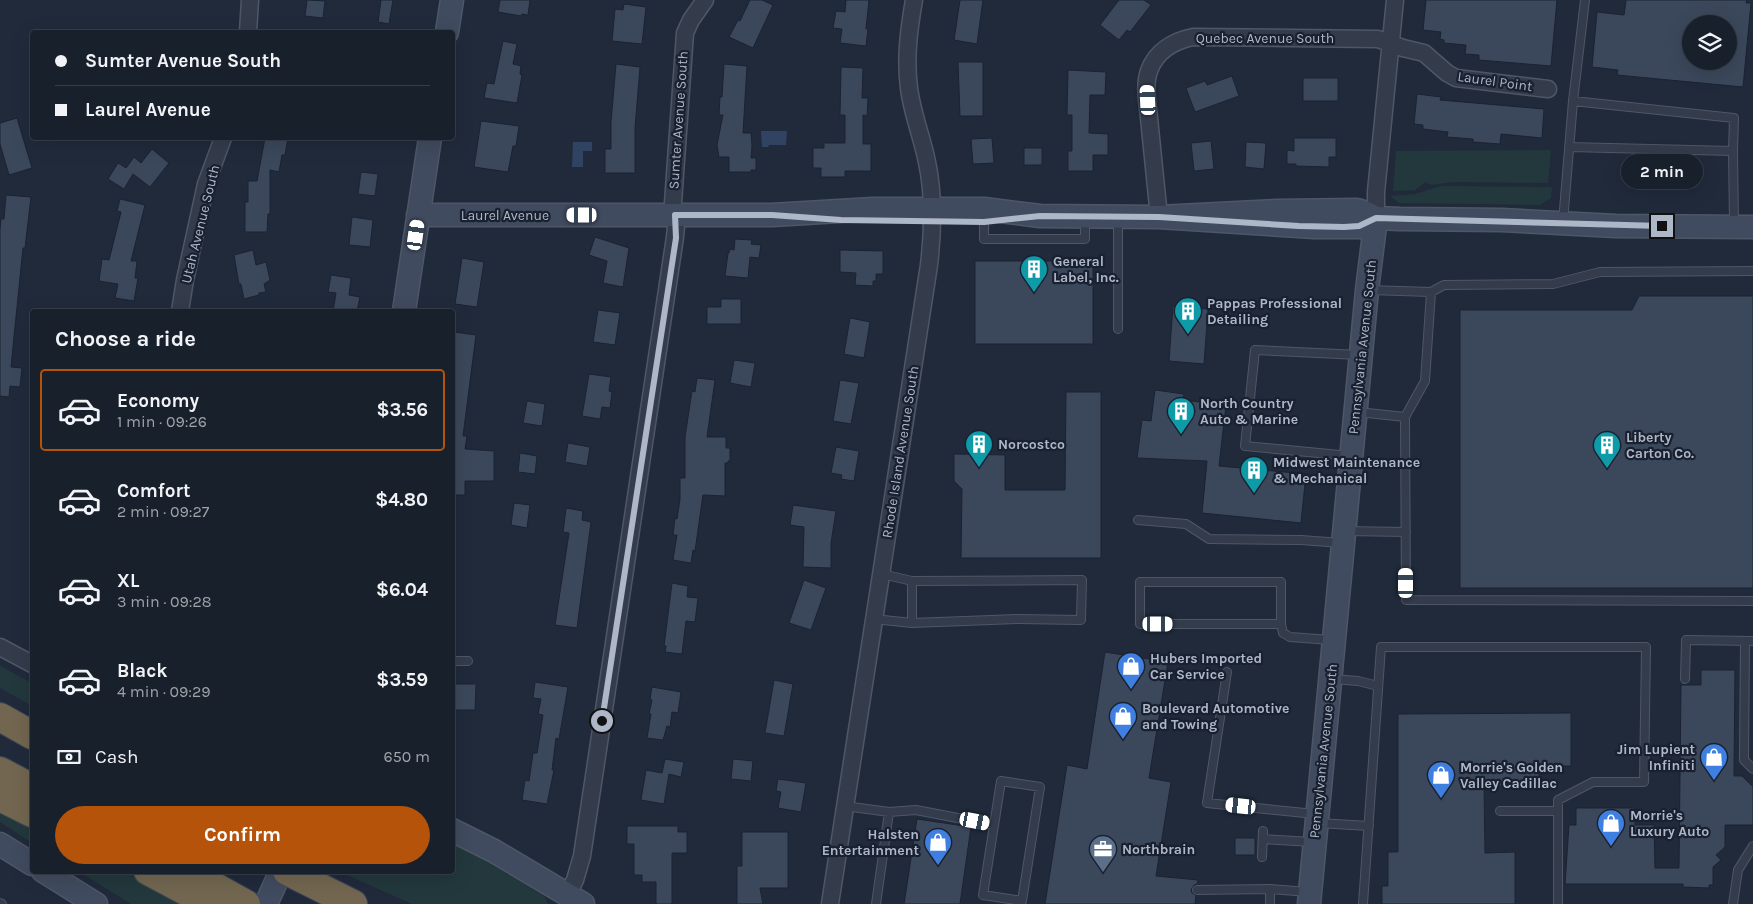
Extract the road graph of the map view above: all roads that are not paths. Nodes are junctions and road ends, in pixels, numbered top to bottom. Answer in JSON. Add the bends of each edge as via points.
{"nodes":[{"id":1,"x":250,"y":0,"type":"edge"},
{"id":2,"x":452,"y":0,"type":"edge"},
{"id":3,"x":705,"y":0,"type":"edge"},
{"id":4,"x":914,"y":0,"type":"edge"},
{"id":5,"x":1395,"y":0,"type":"edge"},
{"id":6,"x":1585,"y":0,"type":"edge"},
{"id":7,"x":248,"y":30,"type":"edge"},
{"id":8,"x":447,"y":30,"type":"edge"},
{"id":9,"x":1390,"y":44,"type":"junction"},
{"id":10,"x":1548,"y":89,"type":"dead end"},
{"id":11,"x":1573,"y":101,"type":"junction"},
{"id":12,"x":222,"y":140,"type":"edge"},
{"id":13,"x":430,"y":140,"type":"edge"},
{"id":14,"x":1569,"y":147,"type":"junction"},
{"id":15,"x":1733,"y":151,"type":"junction"},
{"id":16,"x":418,"y":215,"type":"junction"},
{"id":17,"x":675,"y":215,"type":"junction"},
{"id":18,"x":932,"y":215,"type":"junction"},
{"id":19,"x":1040,"y":216,"type":"junction"},
{"id":20,"x":1085,"y":216,"type":"junction"},
{"id":21,"x":1118,"y":216,"type":"junction"},
{"id":22,"x":1159,"y":217,"type":"junction"},
{"id":23,"x":1376,"y":218,"type":"junction"},
{"id":24,"x":984,"y":222,"type":"junction"},
{"id":25,"x":1563,"y":223,"type":"junction"},
{"id":26,"x":1744,"y":227,"type":"edge"},
{"id":27,"x":1753,"y":271,"type":"edge"},
{"id":28,"x":1367,"y":290,"type":"junction"},
{"id":29,"x":1431,"y":292,"type":"junction"},
{"id":30,"x":180,"y":309,"type":"edge"},
{"id":31,"x":404,"y":309,"type":"edge"},
{"id":32,"x":1118,"y":329,"type":"dead end"},
{"id":33,"x":1361,"y":355,"type":"junction"},
{"id":34,"x":1356,"y":412,"type":"junction"},
{"id":35,"x":1405,"y":417,"type":"junction"},
{"id":36,"x":1351,"y":456,"type":"junction"},
{"id":37,"x":1138,"y":520,"type":"dead end"},
{"id":38,"x":1406,"y":532,"type":"junction"},
{"id":39,"x":1344,"y":537,"type":"junction"},
{"id":40,"x":882,"y":574,"type":"junction"},
{"id":41,"x":912,"y":581,"type":"junction"},
{"id":42,"x":1753,"y":602,"type":"edge"},
{"id":43,"x":874,"y":619,"type":"junction"},
{"id":44,"x":912,"y":624,"type":"junction"},
{"id":45,"x":1282,"y":624,"type":"junction"},
{"id":46,"x":1334,"y":641,"type":"junction"},
{"id":47,"x":1749,"y":641,"type":"edge"},
{"id":48,"x":0,"y":647,"type":"edge"},
{"id":49,"x":455,"y":661,"type":"edge"},
{"id":50,"x":468,"y":661,"type":"dead end"},
{"id":51,"x":30,"y":663,"type":"edge"},
{"id":52,"x":1227,"y":672,"type":"dead end"},
{"id":53,"x":1330,"y":678,"type":"junction"},
{"id":54,"x":1685,"y":679,"type":"dead end"},
{"id":55,"x":1378,"y":686,"type":"junction"},
{"id":56,"x":0,"y":718,"type":"edge"},
{"id":57,"x":30,"y":734,"type":"edge"},
{"id":58,"x":1753,"y":769,"type":"edge"},
{"id":59,"x":0,"y":771,"type":"edge"},
{"id":60,"x":30,"y":787,"type":"edge"},
{"id":61,"x":0,"y":797,"type":"edge"},
{"id":62,"x":846,"y":806,"type":"junction"},
{"id":63,"x":1500,"y":811,"type":"dead end"},
{"id":64,"x":1558,"y":811,"type":"junction"},
{"id":65,"x":30,"y":812,"type":"edge"},
{"id":66,"x":889,"y":812,"type":"junction"},
{"id":67,"x":994,"y":824,"type":"junction"},
{"id":68,"x":1368,"y":826,"type":"junction"},
{"id":69,"x":1315,"y":827,"type":"junction"},
{"id":70,"x":455,"y":832,"type":"edge"},
{"id":71,"x":0,"y":844,"type":"edge"},
{"id":72,"x":1753,"y":846,"type":"edge"},
{"id":73,"x":1262,"y":857,"type":"dead end"},
{"id":74,"x":30,"y":863,"type":"edge"},
{"id":75,"x":49,"y":874,"type":"edge"},
{"id":76,"x":154,"y":874,"type":"edge"},
{"id":77,"x":191,"y":874,"type":"edge"},
{"id":78,"x":280,"y":874,"type":"edge"},
{"id":79,"x":293,"y":874,"type":"edge"},
{"id":80,"x":1270,"y":889,"type":"junction"},
{"id":81,"x":1197,"y":890,"type":"dead end"},
{"id":82,"x":1309,"y":898,"type":"edge"},
{"id":83,"x":575,"y":900,"type":"edge"},
{"id":84,"x":96,"y":904,"type":"edge"},
{"id":85,"x":210,"y":904,"type":"edge"},
{"id":86,"x":246,"y":904,"type":"edge"},
{"id":87,"x":266,"y":904,"type":"edge"},
{"id":88,"x":353,"y":904,"type":"edge"},
{"id":89,"x":830,"y":904,"type":"edge"},
{"id":90,"x":876,"y":904,"type":"edge"},
{"id":91,"x":1270,"y":904,"type":"edge"},
{"id":92,"x":1363,"y":904,"type":"edge"},
{"id":93,"x":1558,"y":904,"type":"edge"},
{"id":94,"x":1733,"y":904,"type":"edge"}],
"edges":[{"from":1,"to":7,"type":"street"},
{"from":2,"to":8,"type":"street"},
{"from":3,"to":17,"type":"street","name":"Sumter Avenue South","via":[[687,27],[683,41],[673,203]]},
{"from":4,"to":18,"type":"street","name":"Rhode Island Avenue South","via":[[907,44],[908,82],[928,164]]},
{"from":5,"to":9,"type":"street","name":"Pennsylvania Avenue South"},
{"from":6,"to":11,"type":"lane"},
{"from":9,"to":10,"type":"street","name":"Laurel Point","via":[[1424,53],[1456,78]]},
{"from":9,"to":22,"type":"street","name":"Quebec Avenue South","via":[[1370,38],[1193,37],[1166,48],[1152,64],[1147,79]]},
{"from":9,"to":23,"type":"street","name":"Pennsylvania Avenue South"},
{"from":11,"to":14,"type":"lane"},
{"from":11,"to":15,"type":"lane","via":[[1734,118]]},
{"from":12,"to":30,"type":"street","name":"Utah Avenue South","via":[[206,184]]},
{"from":13,"to":16,"type":"street"},
{"from":14,"to":15,"type":"lane"},
{"from":14,"to":25,"type":"lane"},
{"from":15,"to":26,"type":"lane"},
{"from":16,"to":17,"type":"street","name":"Laurel Avenue"},
{"from":16,"to":31,"type":"street"},
{"from":17,"to":18,"type":"street","name":"Laurel Avenue","via":[[772,215],[841,220]]},
{"from":17,"to":83,"type":"street","name":"Sumter Avenue South","via":[[676,238],[582,856],[575,880]]},
{"from":18,"to":19,"type":"street","name":"Laurel Avenue","via":[[984,209]]},
{"from":18,"to":24,"type":"street","name":"Laurel Avenue"},
{"from":18,"to":40,"type":"street","name":"Rhode Island Avenue South","via":[[929,265]]},
{"from":19,"to":20,"type":"street","name":"Laurel Avenue"},
{"from":19,"to":24,"type":"street","name":"Laurel Avenue"},
{"from":20,"to":21,"type":"street","name":"Laurel Avenue"},
{"from":20,"to":24,"type":"lane","via":[[1085,239],[984,239]]},
{"from":21,"to":22,"type":"street","name":"Laurel Avenue"},
{"from":21,"to":32,"type":"lane"},
{"from":22,"to":23,"type":"street","name":"Laurel Avenue","via":[[1357,210]]},
{"from":23,"to":25,"type":"street","name":"Laurel Avenue"},
{"from":23,"to":28,"type":"street","name":"Pennsylvania Avenue South"},
{"from":25,"to":26,"type":"street","name":"Laurel Avenue"},
{"from":27,"to":29,"type":"lane","via":[[1600,272],[1553,284],[1444,285]]},
{"from":28,"to":29,"type":"lane"},
{"from":28,"to":33,"type":"street","name":"Pennsylvania Avenue South"},
{"from":29,"to":35,"type":"lane","via":[[1424,381]]},
{"from":33,"to":34,"type":"street","name":"Pennsylvania Avenue South"},
{"from":33,"to":36,"type":"lane","via":[[1255,350],[1245,446]]},
{"from":34,"to":35,"type":"lane"},
{"from":34,"to":36,"type":"street","name":"Pennsylvania Avenue South"},
{"from":35,"to":38,"type":"lane"},
{"from":36,"to":39,"type":"street","name":"Pennsylvania Avenue South"},
{"from":37,"to":39,"type":"lane","via":[[1186,524],[1209,540]]},
{"from":38,"to":39,"type":"lane"},
{"from":38,"to":42,"type":"lane","via":[[1406,600]]},
{"from":39,"to":46,"type":"street","name":"Pennsylvania Avenue South"},
{"from":40,"to":41,"type":"lane"},
{"from":40,"to":43,"type":"street","name":"Rhode Island Avenue South"},
{"from":41,"to":44,"type":"lane"},
{"from":41,"to":44,"type":"lane","via":[[1082,580],[1081,620]]},
{"from":43,"to":44,"type":"lane"},
{"from":43,"to":62,"type":"street","name":"Rhode Island Avenue South"},
{"from":45,"to":45,"type":"lane","via":[[1140,624],[1140,582],[1281,582]]},
{"from":45,"to":46,"type":"lane","via":[[1283,633],[1290,637]]},
{"from":46,"to":53,"type":"street","name":"Pennsylvania Avenue South"},
{"from":47,"to":54,"type":"lane","via":[[1686,640]]},
{"from":47,"to":58,"type":"lane","via":[[1744,760]]},
{"from":48,"to":51,"type":"street"},
{"from":49,"to":50,"type":"lane"},
{"from":52,"to":69,"type":"lane","via":[[1207,803]]},
{"from":53,"to":55,"type":"lane"},
{"from":53,"to":69,"type":"street","name":"Pennsylvania Avenue South"},
{"from":55,"to":64,"type":"lane","via":[[1381,647],[1646,648],[1644,782],[1593,782],[1558,800]]},
{"from":55,"to":68,"type":"lane"},
{"from":56,"to":57,"type":"highway"},
{"from":59,"to":60,"type":"highway"},
{"from":61,"to":65,"type":"highway"},
{"from":62,"to":66,"type":"lane"},
{"from":62,"to":89,"type":"street","name":"Rhode Island Avenue South"},
{"from":63,"to":64,"type":"lane"},
{"from":64,"to":93,"type":"lane"},
{"from":66,"to":67,"type":"lane","via":[[916,810]]},
{"from":66,"to":90,"type":"lane"},
{"from":67,"to":67,"type":"lane","via":[[983,895],[1022,901],[1040,787],[1001,781]]},
{"from":68,"to":69,"type":"lane"},
{"from":68,"to":92,"type":"lane"},
{"from":69,"to":73,"type":"lane","via":[[1263,835]]},
{"from":69,"to":82,"type":"street","name":"Pennsylvania Avenue South"},
{"from":70,"to":83,"type":"street"},
{"from":71,"to":74,"type":"street"},
{"from":72,"to":94,"type":"lane","via":[[1738,870]]},
{"from":75,"to":84,"type":"street"},
{"from":76,"to":85,"type":"highway"},
{"from":77,"to":86,"type":"highway"},
{"from":78,"to":87,"type":"street"},
{"from":79,"to":88,"type":"highway"},
{"from":80,"to":81,"type":"lane"},
{"from":80,"to":82,"type":"lane"},
{"from":80,"to":91,"type":"lane"}]}
